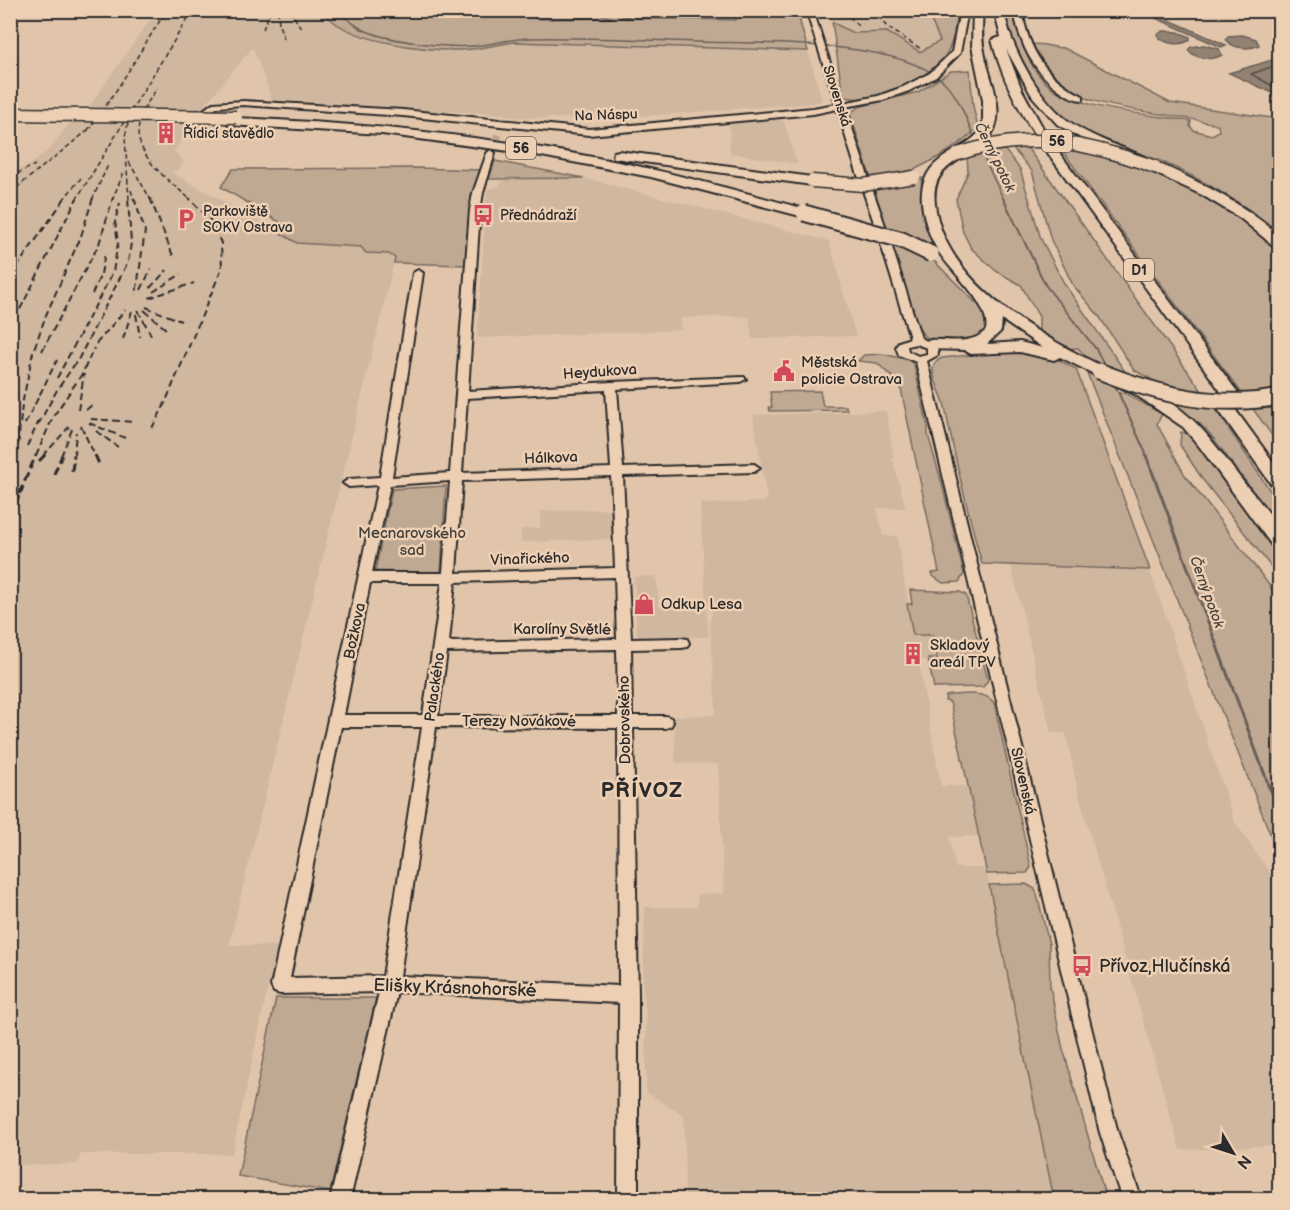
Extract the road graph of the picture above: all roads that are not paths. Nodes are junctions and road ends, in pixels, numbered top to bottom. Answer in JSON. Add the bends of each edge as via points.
{"nodes":[{"id":1,"x":808,"y":10,"type":"edge"},
{"id":2,"x":964,"y":10,"type":"edge"},
{"id":3,"x":978,"y":10,"type":"edge"},
{"id":4,"x":984,"y":10,"type":"edge"},
{"id":5,"x":997,"y":10,"type":"edge"},
{"id":6,"x":1018,"y":10,"type":"edge"},
{"id":7,"x":1080,"y":98,"type":"dead end"},
{"id":8,"x":840,"y":107,"type":"junction"},
{"id":9,"x":203,"y":113,"type":"dead end"},
{"id":10,"x":10,"y":114,"type":"edge"},
{"id":11,"x":10,"y":119,"type":"edge"},
{"id":12,"x":234,"y":120,"type":"junction"},
{"id":13,"x":504,"y":123,"type":"junction"},
{"id":14,"x":499,"y":133,"type":"tunnel mouth"},
{"id":15,"x":1038,"y":140,"type":"junction"},
{"id":16,"x":491,"y":153,"type":"tunnel mouth"},
{"id":17,"x":958,"y":154,"type":"junction"},
{"id":18,"x":943,"y":164,"type":"junction"},
{"id":19,"x":1155,"y":167,"type":"junction"},
{"id":20,"x":1280,"y":244,"type":"edge"},
{"id":21,"x":418,"y":273,"type":"dead end"},
{"id":22,"x":975,"y":288,"type":"junction"},
{"id":23,"x":925,"y":350,"type":"junction"},
{"id":24,"x":1071,"y":359,"type":"junction"},
{"id":25,"x":1099,"y":371,"type":"junction"},
{"id":26,"x":740,"y":380,"type":"dead end"},
{"id":27,"x":611,"y":385,"type":"junction"},
{"id":28,"x":463,"y":395,"type":"junction"},
{"id":29,"x":1280,"y":397,"type":"edge"},
{"id":30,"x":1228,"y":401,"type":"junction"},
{"id":31,"x":1280,"y":461,"type":"edge"},
{"id":32,"x":754,"y":468,"type":"dead end"},
{"id":33,"x":618,"y":472,"type":"junction"},
{"id":34,"x":455,"y":477,"type":"junction"},
{"id":35,"x":385,"y":481,"type":"junction"},
{"id":36,"x":349,"y":483,"type":"dead end"},
{"id":37,"x":1280,"y":484,"type":"edge"},
{"id":38,"x":1280,"y":543,"type":"edge"},
{"id":39,"x":622,"y":572,"type":"junction"},
{"id":40,"x":366,"y":578,"type":"junction"},
{"id":41,"x":449,"y":578,"type":"junction"},
{"id":42,"x":682,"y":643,"type":"dead end"},
{"id":43,"x":441,"y":646,"type":"junction"},
{"id":44,"x":624,"y":646,"type":"junction"},
{"id":45,"x":625,"y":720,"type":"junction"},
{"id":46,"x":336,"y":721,"type":"junction"},
{"id":47,"x":430,"y":721,"type":"junction"},
{"id":48,"x":666,"y":722,"type":"dead end"},
{"id":49,"x":390,"y":984,"type":"junction"},
{"id":50,"x":280,"y":986,"type":"joint"},
{"id":51,"x":629,"y":995,"type":"junction"},
{"id":52,"x":340,"y":1200,"type":"edge"},
{"id":53,"x":628,"y":1200,"type":"edge"},
{"id":54,"x":1132,"y":1200,"type":"edge"}],
"edges":[{"from":1,"to":8,"type":"street","name":"Slovenská"},
{"from":2,"to":8,"type":"street","name":"Na Náspu","via":[[958,49],[940,70],[890,95]]},
{"from":3,"to":17,"type":"highway","via":[[978,50],[991,121],[984,135]]},
{"from":4,"to":15,"type":"highway","number":"D1","via":[[994,68],[1015,113]]},
{"from":5,"to":15,"type":"highway","number":"D1","via":[[995,30],[1005,67]]},
{"from":5,"to":19,"type":"highway","number":"D1","bridge":true,"via":[[1009,45],[1053,114],[1078,132]]},
{"from":6,"to":7,"type":"street","via":[[1023,35],[1040,69],[1054,84]]},
{"from":8,"to":13,"type":"street","name":"Na Náspu","via":[[603,132]]},
{"from":8,"to":23,"type":"street","name":"Slovenská"},
{"from":9,"to":13,"type":"street","name":"Na Náspu","via":[[218,104],[243,103]]},
{"from":10,"to":12,"type":"highway","number":"56","bridge":true},
{"from":11,"to":12,"type":"highway","number":"56"},
{"from":12,"to":18,"type":"highway","number":"56","bridge":true,"via":[[448,134],[864,185],[914,177]]},
{"from":12,"to":22,"type":"highway","number":"56","bridge":true,"via":[[376,131],[517,148],[640,171],[902,240],[931,254]]},
{"from":13,"to":14,"type":"street"},
{"from":15,"to":30,"type":"highway","number":"D1"},
{"from":16,"to":28,"type":"street","name":"Palackého","via":[[475,210]]},
{"from":17,"to":18,"type":"highway","number":"56"},
{"from":17,"to":19,"type":"highway","number":"56","bridge":true,"via":[[998,142],[1042,140],[1102,149]]},
{"from":18,"to":22,"type":"highway","number":"56","via":[[932,176],[928,190],[931,220],[947,254]]},
{"from":19,"to":20,"type":"highway","via":[[1220,200]]},
{"from":21,"to":35,"type":"street","name":"Božkova"},
{"from":22,"to":23,"type":"highway","via":[[995,320],[994,329],[987,337],[964,346]]},
{"from":22,"to":24,"type":"highway","via":[[1013,321]]},
{"from":23,"to":24,"type":"highway","via":[[1020,347]]},
{"from":23,"to":54,"type":"street","name":"Slovenská","via":[[1086,1045]]},
{"from":24,"to":25,"type":"highway"},
{"from":25,"to":29,"type":"highway","bridge":true,"via":[[1146,389],[1193,400],[1242,403]]},
{"from":25,"to":38,"type":"highway","bridge":true,"via":[[1156,399],[1199,434]]},
{"from":26,"to":27,"type":"street","name":"Heydukova"},
{"from":27,"to":28,"type":"street","name":"Heydukova"},
{"from":27,"to":33,"type":"street","name":"Dobrovského"},
{"from":28,"to":34,"type":"street","name":"Palackého"},
{"from":30,"to":31,"type":"highway","number":"D1"},
{"from":30,"to":37,"type":"highway","number":"D1"},
{"from":32,"to":33,"type":"street","name":"Hálkova"},
{"from":33,"to":34,"type":"street","name":"Hálkova"},
{"from":33,"to":39,"type":"street","name":"Dobrovského"},
{"from":34,"to":35,"type":"street","name":"Hálkova"},
{"from":34,"to":41,"type":"street","name":"Palackého"},
{"from":35,"to":36,"type":"street","name":"Hálkova"},
{"from":35,"to":40,"type":"street","name":"Božkova"},
{"from":39,"to":41,"type":"street","name":"Vinařického"},
{"from":39,"to":44,"type":"street","name":"Dobrovského"},
{"from":40,"to":41,"type":"street","name":"Vinařického"},
{"from":40,"to":46,"type":"street","name":"Božkova"},
{"from":41,"to":43,"type":"street","name":"Palackého"},
{"from":42,"to":44,"type":"street","name":"Karolíny Světlé"},
{"from":43,"to":44,"type":"street","name":"Karolíny Světlé"},
{"from":43,"to":47,"type":"street","name":"Palackého"},
{"from":44,"to":45,"type":"street","name":"Dobrovského"},
{"from":45,"to":47,"type":"street","name":"Terezy Novákové"},
{"from":45,"to":48,"type":"street","name":"Terezy Novákové"},
{"from":45,"to":51,"type":"street","name":"Dobrovského"},
{"from":46,"to":47,"type":"street","name":"Terezy Novákové"},
{"from":46,"to":50,"type":"street","name":"Božkova"},
{"from":47,"to":49,"type":"street","name":"Palackého"},
{"from":49,"to":50,"type":"street","name":"Elišky Krásnohorské"},
{"from":49,"to":51,"type":"street","name":"Elišky Krásnohorské"},
{"from":49,"to":52,"type":"street","name":"Palackého"},
{"from":51,"to":53,"type":"street","name":"Dobrovského"}]}
